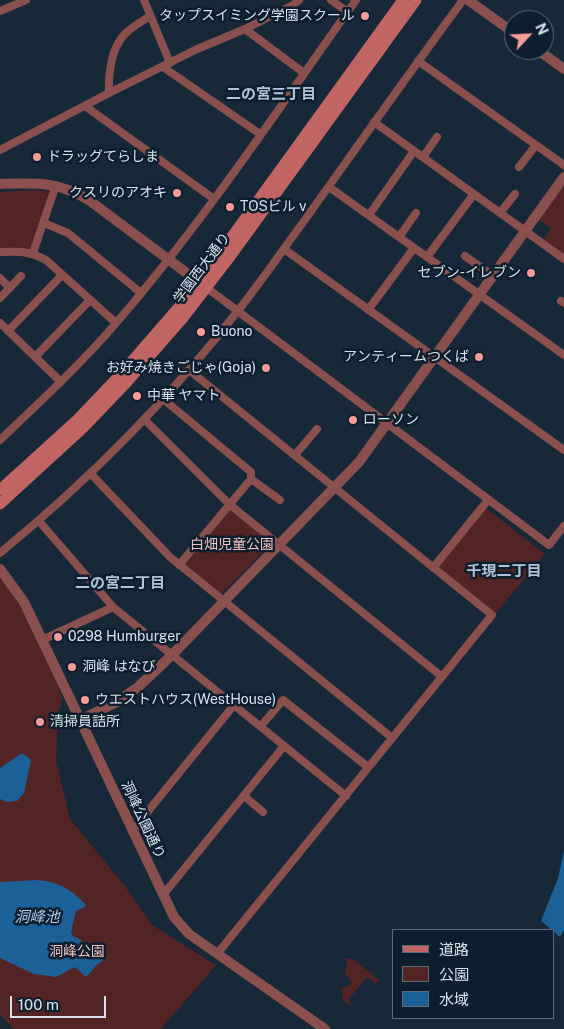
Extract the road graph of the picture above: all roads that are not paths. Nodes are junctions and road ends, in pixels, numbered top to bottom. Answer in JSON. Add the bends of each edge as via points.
{"nodes":[{"id":1,"x":26,"y":0,"type":"edge"},
{"id":2,"x":144,"y":0,"type":"edge"},
{"id":3,"x":298,"y":0,"type":"edge"},
{"id":4,"x":331,"y":0,"type":"edge"},
{"id":5,"x":356,"y":0,"type":"edge"},
{"id":6,"x":403,"y":0,"type":"edge"},
{"id":7,"x":416,"y":0,"type":"edge"},
{"id":8,"x":463,"y":0,"type":"edge"},
{"id":9,"x":468,"y":0,"type":"edge"},
{"id":10,"x":0,"y":11,"type":"edge"},
{"id":11,"x":348,"y":12,"type":"junction"},
{"id":12,"x":150,"y":16,"type":"junction"},
{"id":13,"x":504,"y":26,"type":"edge"},
{"id":14,"x":246,"y":29,"type":"junction"},
{"id":15,"x":552,"y":60,"type":"edge"},
{"id":16,"x":418,"y":61,"type":"junction"},
{"id":17,"x":167,"y":65,"type":"junction"},
{"id":18,"x":564,"y":69,"type":"edge"},
{"id":19,"x":304,"y":73,"type":"junction"},
{"id":20,"x":109,"y":93,"type":"junction"},
{"id":21,"x":85,"y":106,"type":"junction"},
{"id":22,"x":374,"y":122,"type":"junction"},
{"id":23,"x":260,"y":134,"type":"junction"},
{"id":24,"x":437,"y":138,"type":"dead end"},
{"id":25,"x":536,"y":145,"type":"junction"},
{"id":26,"x":0,"y":150,"type":"edge"},
{"id":27,"x":414,"y":151,"type":"junction"},
{"id":28,"x":423,"y":157,"type":"junction"},
{"id":29,"x":564,"y":165,"type":"edge"},
{"id":30,"x":519,"y":167,"type":"dead end"},
{"id":31,"x":564,"y":177,"type":"edge"},
{"id":32,"x":0,"y":184,"type":"edge"},
{"id":33,"x":56,"y":186,"type":"junction"},
{"id":34,"x":329,"y":187,"type":"junction"},
{"id":35,"x":474,"y":194,"type":"junction"},
{"id":36,"x":514,"y":194,"type":"dead end"},
{"id":37,"x":214,"y":199,"type":"junction"},
{"id":38,"x":416,"y":213,"type":"dead end"},
{"id":39,"x":500,"y":213,"type":"junction"},
{"id":40,"x":369,"y":215,"type":"junction"},
{"id":41,"x":44,"y":223,"type":"junction"},
{"id":42,"x":525,"y":231,"type":"junction"},
{"id":43,"x":399,"y":237,"type":"junction"},
{"id":44,"x":414,"y":248,"type":"junction"},
{"id":45,"x":284,"y":249,"type":"junction"},
{"id":46,"x":0,"y":252,"type":"edge"},
{"id":47,"x":33,"y":253,"type":"junction"},
{"id":48,"x":465,"y":256,"type":"dead end"},
{"id":49,"x":427,"y":257,"type":"junction"},
{"id":50,"x":564,"y":259,"type":"edge"},
{"id":51,"x":168,"y":260,"type":"junction"},
{"id":52,"x":62,"y":275,"type":"junction"},
{"id":53,"x":21,"y":276,"type":"dead end"},
{"id":54,"x":493,"y":276,"type":"junction"},
{"id":55,"x":0,"y":278,"type":"edge"},
{"id":56,"x":203,"y":285,"type":"junction"},
{"id":57,"x":10,"y":288,"type":"junction"},
{"id":58,"x":141,"y":293,"type":"junction"},
{"id":59,"x":479,"y":295,"type":"junction"},
{"id":60,"x":0,"y":298,"type":"edge"},
{"id":61,"x":90,"y":300,"type":"junction"},
{"id":62,"x":368,"y":310,"type":"junction"},
{"id":63,"x":238,"y":312,"type":"junction"},
{"id":64,"x":116,"y":322,"type":"junction"},
{"id":65,"x":0,"y":323,"type":"edge"},
{"id":66,"x":8,"y":331,"type":"junction"},
{"id":67,"x":564,"y":356,"type":"edge"},
{"id":68,"x":35,"y":357,"type":"junction"},
{"id":69,"x":435,"y":357,"type":"junction"},
{"id":70,"x":189,"y":370,"type":"junction"},
{"id":71,"x":61,"y":382,"type":"junction"},
{"id":72,"x":163,"y":399,"type":"junction"},
{"id":73,"x":145,"y":420,"type":"junction"},
{"id":74,"x":387,"y":424,"type":"junction"},
{"id":75,"x":317,"y":429,"type":"dead end"},
{"id":76,"x":0,"y":440,"type":"edge"},
{"id":77,"x":564,"y":450,"type":"edge"},
{"id":78,"x":295,"y":455,"type":"junction"},
{"id":79,"x":90,"y":474,"type":"junction"},
{"id":80,"x":251,"y":479,"type":"junction"},
{"id":81,"x":335,"y":488,"type":"junction"},
{"id":82,"x":0,"y":490,"type":"edge"},
{"id":83,"x":280,"y":500,"type":"dead end"},
{"id":84,"x":488,"y":500,"type":"junction"},
{"id":85,"x":0,"y":504,"type":"edge"},
{"id":86,"x":229,"y":504,"type":"junction"},
{"id":87,"x":39,"y":521,"type":"junction"},
{"id":88,"x":564,"y":526,"type":"edge"},
{"id":89,"x":279,"y":544,"type":"junction"},
{"id":90,"x":0,"y":553,"type":"edge"},
{"id":91,"x":179,"y":565,"type":"junction"},
{"id":92,"x":433,"y":568,"type":"junction"},
{"id":93,"x":0,"y":569,"type":"edge"},
{"id":94,"x":223,"y":602,"type":"junction"},
{"id":95,"x":113,"y":607,"type":"junction"},
{"id":96,"x":42,"y":640,"type":"junction"},
{"id":97,"x":172,"y":655,"type":"junction"},
{"id":98,"x":441,"y":676,"type":"junction"},
{"id":99,"x":234,"y":705,"type":"junction"},
{"id":100,"x":80,"y":720,"type":"junction"},
{"id":101,"x":261,"y":726,"type":"junction"},
{"id":102,"x":391,"y":737,"type":"junction"},
{"id":103,"x":284,"y":746,"type":"junction"},
{"id":104,"x":368,"y":767,"type":"junction"},
{"id":105,"x":244,"y":796,"type":"junction"},
{"id":106,"x":346,"y":796,"type":"junction"},
{"id":107,"x":263,"y":812,"type":"dead end"},
{"id":108,"x":132,"y":831,"type":"junction"},
{"id":109,"x":163,"y":896,"type":"junction"},
{"id":110,"x":217,"y":954,"type":"junction"},
{"id":111,"x":325,"y":1029,"type":"edge"}],
"edges":[{"from":1,"to":10,"type":"street"},
{"from":2,"to":12,"type":"street"},
{"from":3,"to":14,"type":"street"},
{"from":4,"to":11,"type":"street"},
{"from":5,"to":11,"type":"street"},
{"from":6,"to":56,"type":"main road","name":"学園西大通り"},
{"from":7,"to":56,"type":"main road","name":"学園西大通り"},
{"from":8,"to":16,"type":"street"},
{"from":9,"to":13,"type":"street"},
{"from":11,"to":19,"type":"street"},
{"from":12,"to":17,"type":"street"},
{"from":12,"to":20,"type":"street","via":[[123,35],[117,45],[108,77]]},
{"from":14,"to":17,"type":"street"},
{"from":14,"to":19,"type":"street"},
{"from":15,"to":18,"type":"street"},
{"from":16,"to":22,"type":"street"},
{"from":16,"to":25,"type":"street"},
{"from":17,"to":20,"type":"street"},
{"from":17,"to":23,"type":"street"},
{"from":19,"to":23,"type":"street"},
{"from":20,"to":21,"type":"street"},
{"from":21,"to":26,"type":"street"},
{"from":21,"to":37,"type":"street"},
{"from":22,"to":27,"type":"street"},
{"from":22,"to":34,"type":"street"},
{"from":23,"to":37,"type":"street"},
{"from":24,"to":28,"type":"street"},
{"from":25,"to":29,"type":"street"},
{"from":25,"to":30,"type":"street"},
{"from":27,"to":28,"type":"street"},
{"from":27,"to":40,"type":"street"},
{"from":28,"to":35,"type":"street"},
{"from":31,"to":42,"type":"street"},
{"from":32,"to":33,"type":"street"},
{"from":33,"to":41,"type":"street"},
{"from":33,"to":51,"type":"street","via":[[74,191],[90,201]]},
{"from":34,"to":40,"type":"street"},
{"from":34,"to":45,"type":"street"},
{"from":35,"to":39,"type":"street"},
{"from":35,"to":49,"type":"street"},
{"from":36,"to":39,"type":"street"},
{"from":37,"to":51,"type":"street"},
{"from":38,"to":43,"type":"street"},
{"from":39,"to":42,"type":"street"},
{"from":40,"to":43,"type":"street"},
{"from":41,"to":47,"type":"street"},
{"from":41,"to":58,"type":"street","via":[[68,233]]},
{"from":42,"to":50,"type":"street"},
{"from":42,"to":54,"type":"street"},
{"from":43,"to":44,"type":"street"},
{"from":44,"to":49,"type":"street"},
{"from":44,"to":62,"type":"street"},
{"from":45,"to":62,"type":"street"},
{"from":45,"to":63,"type":"street"},
{"from":46,"to":47,"type":"street"},
{"from":47,"to":52,"type":"street"},
{"from":48,"to":54,"type":"street"},
{"from":49,"to":59,"type":"street"},
{"from":51,"to":56,"type":"street"},
{"from":51,"to":58,"type":"street"},
{"from":52,"to":61,"type":"street"},
{"from":52,"to":66,"type":"street"},
{"from":53,"to":57,"type":"street"},
{"from":54,"to":59,"type":"street"},
{"from":55,"to":57,"type":"street"},
{"from":56,"to":63,"type":"street"},
{"from":56,"to":82,"type":"main road","name":"学園西大通り","via":[[78,419]]},
{"from":56,"to":85,"type":"main road","name":"学園西大通り","via":[[165,340],[127,382],[84,427]]},
{"from":57,"to":60,"type":"street"},
{"from":58,"to":64,"type":"street"},
{"from":59,"to":67,"type":"street"},
{"from":59,"to":69,"type":"street"},
{"from":61,"to":64,"type":"street"},
{"from":61,"to":68,"type":"street"},
{"from":62,"to":69,"type":"street"},
{"from":63,"to":70,"type":"street"},
{"from":63,"to":74,"type":"street"},
{"from":64,"to":71,"type":"street"},
{"from":65,"to":66,"type":"street"},
{"from":66,"to":68,"type":"street"},
{"from":68,"to":71,"type":"street"},
{"from":69,"to":74,"type":"street"},
{"from":69,"to":77,"type":"street"},
{"from":70,"to":72,"type":"street"},
{"from":70,"to":78,"type":"street"},
{"from":71,"to":76,"type":"street"},
{"from":72,"to":73,"type":"street"},
{"from":72,"to":80,"type":"street","via":[[251,472]]},
{"from":73,"to":79,"type":"street"},
{"from":73,"to":86,"type":"street"},
{"from":74,"to":81,"type":"street"},
{"from":74,"to":84,"type":"street"},
{"from":75,"to":78,"type":"street"},
{"from":78,"to":81,"type":"street"},
{"from":79,"to":87,"type":"street"},
{"from":79,"to":91,"type":"street"},
{"from":80,"to":83,"type":"street"},
{"from":80,"to":86,"type":"street"},
{"from":81,"to":89,"type":"street"},
{"from":81,"to":92,"type":"street"},
{"from":84,"to":88,"type":"street","via":[[549,545]]},
{"from":84,"to":92,"type":"street"},
{"from":86,"to":89,"type":"street"},
{"from":86,"to":91,"type":"street"},
{"from":87,"to":90,"type":"street"},
{"from":87,"to":95,"type":"street"},
{"from":89,"to":94,"type":"street"},
{"from":89,"to":98,"type":"street"},
{"from":91,"to":94,"type":"street"},
{"from":92,"to":98,"type":"street","via":[[492,615]]},
{"from":93,"to":96,"type":"street","name":"洞峰公園通り","via":[[20,595]]},
{"from":94,"to":97,"type":"street"},
{"from":94,"to":102,"type":"street"},
{"from":95,"to":96,"type":"street"},
{"from":95,"to":97,"type":"street"},
{"from":96,"to":100,"type":"street","name":"洞峰公園通り"},
{"from":97,"to":99,"type":"street"},
{"from":97,"to":100,"type":"street","via":[[127,695]]},
{"from":98,"to":102,"type":"street"},
{"from":99,"to":101,"type":"street"},
{"from":99,"to":108,"type":"street"},
{"from":100,"to":108,"type":"street","name":"洞峰公園通り"},
{"from":101,"to":103,"type":"street"},
{"from":101,"to":104,"type":"street","via":[[283,700]]},
{"from":102,"to":104,"type":"street"},
{"from":103,"to":105,"type":"street"},
{"from":103,"to":106,"type":"street"},
{"from":104,"to":106,"type":"street"},
{"from":105,"to":107,"type":"street"},
{"from":105,"to":109,"type":"street"},
{"from":106,"to":110,"type":"street"},
{"from":108,"to":109,"type":"street","name":"洞峰公園通り"},
{"from":109,"to":110,"type":"street","name":"洞峰公園通り","via":[[182,927]]},
{"from":110,"to":111,"type":"street","name":"洞峰公園通り"}]}
